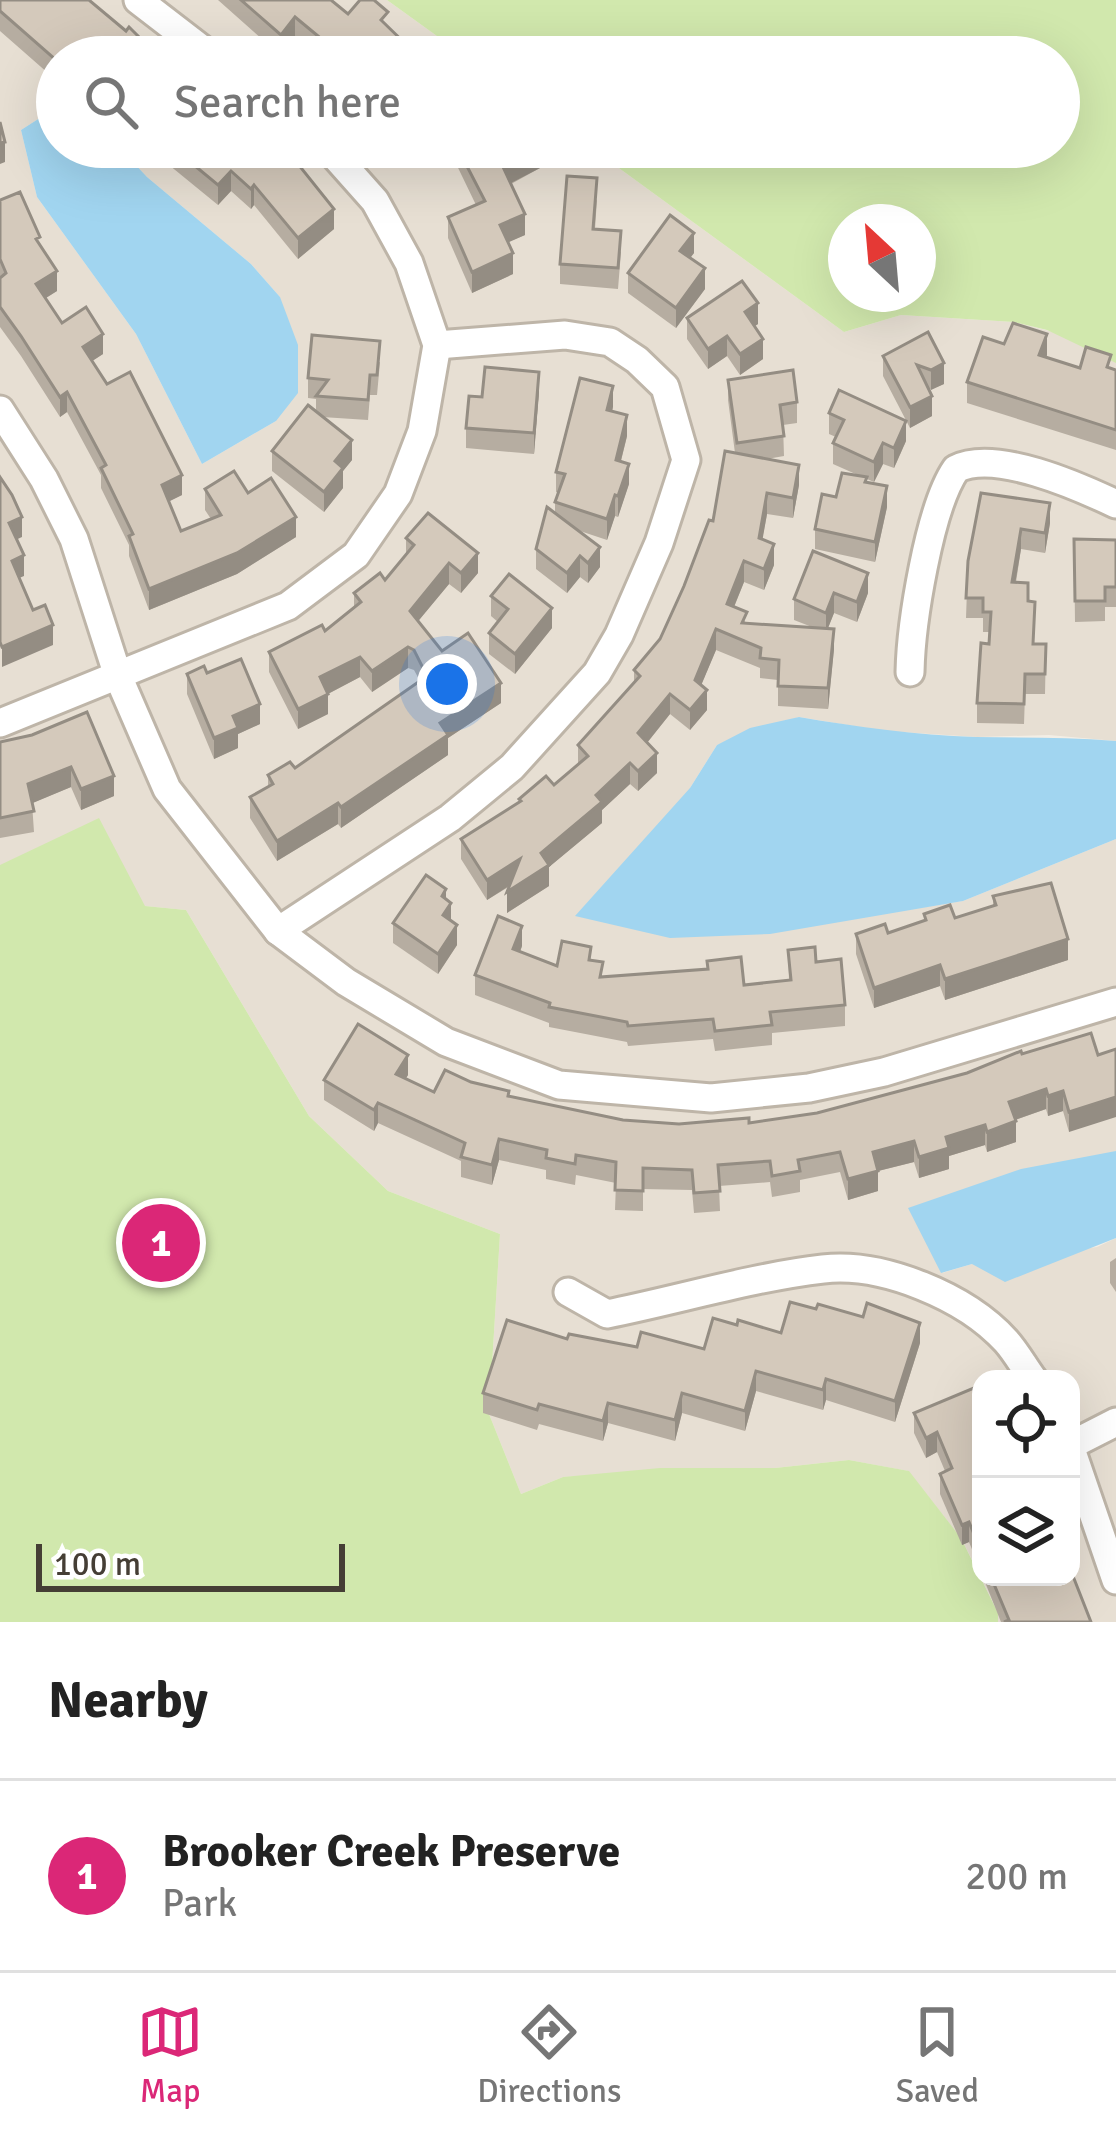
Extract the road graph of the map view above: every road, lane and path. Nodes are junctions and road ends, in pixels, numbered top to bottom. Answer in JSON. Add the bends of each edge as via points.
{"nodes":[{"id":1,"x":138,"y":0,"type":"edge"},
{"id":2,"x":185,"y":36,"type":"edge"},
{"id":3,"x":346,"y":168,"type":"edge"},
{"id":4,"x":437,"y":346,"type":"junction"},
{"id":5,"x":0,"y":410,"type":"edge"},
{"id":6,"x":1116,"y":504,"type":"edge"},
{"id":7,"x":910,"y":672,"type":"dead end"},
{"id":8,"x":118,"y":676,"type":"junction"},
{"id":9,"x":0,"y":723,"type":"edge"},
{"id":10,"x":278,"y":931,"type":"junction"},
{"id":11,"x":1116,"y":1002,"type":"edge"},
{"id":12,"x":568,"y":1292,"type":"dead end"},
{"id":13,"x":1027,"y":1370,"type":"edge"},
{"id":14,"x":1116,"y":1422,"type":"edge"},
{"id":15,"x":1080,"y":1442,"type":"edge"},
{"id":16,"x":1080,"y":1474,"type":"edge"},
{"id":17,"x":1116,"y":1580,"type":"edge"}],
"edges":[{"from":1,"to":2,"type":"street"},
{"from":3,"to":4,"type":"street","via":[[375,201],[409,263]]},
{"from":4,"to":8,"type":"street","via":[[422,431],[398,494],[356,555],[288,606]]},
{"from":4,"to":10,"type":"street","via":[[565,334],[610,343],[665,387],[686,460],[658,543],[597,673],[512,767],[450,818]]},
{"from":5,"to":8,"type":"street","via":[[74,538]]},
{"from":6,"to":7,"type":"street","via":[[1033,472],[981,461],[956,469],[941,498]]},
{"from":8,"to":9,"type":"street"},
{"from":8,"to":10,"type":"street","via":[[167,789]]},
{"from":10,"to":11,"type":"street","via":[[446,1042],[559,1085],[711,1098],[884,1072]]},
{"from":12,"to":13,"type":"street","via":[[607,1314],[825,1268],[866,1270],[911,1280],[978,1318]]},
{"from":14,"to":15,"type":"street"},
{"from":16,"to":17,"type":"street"}]}
